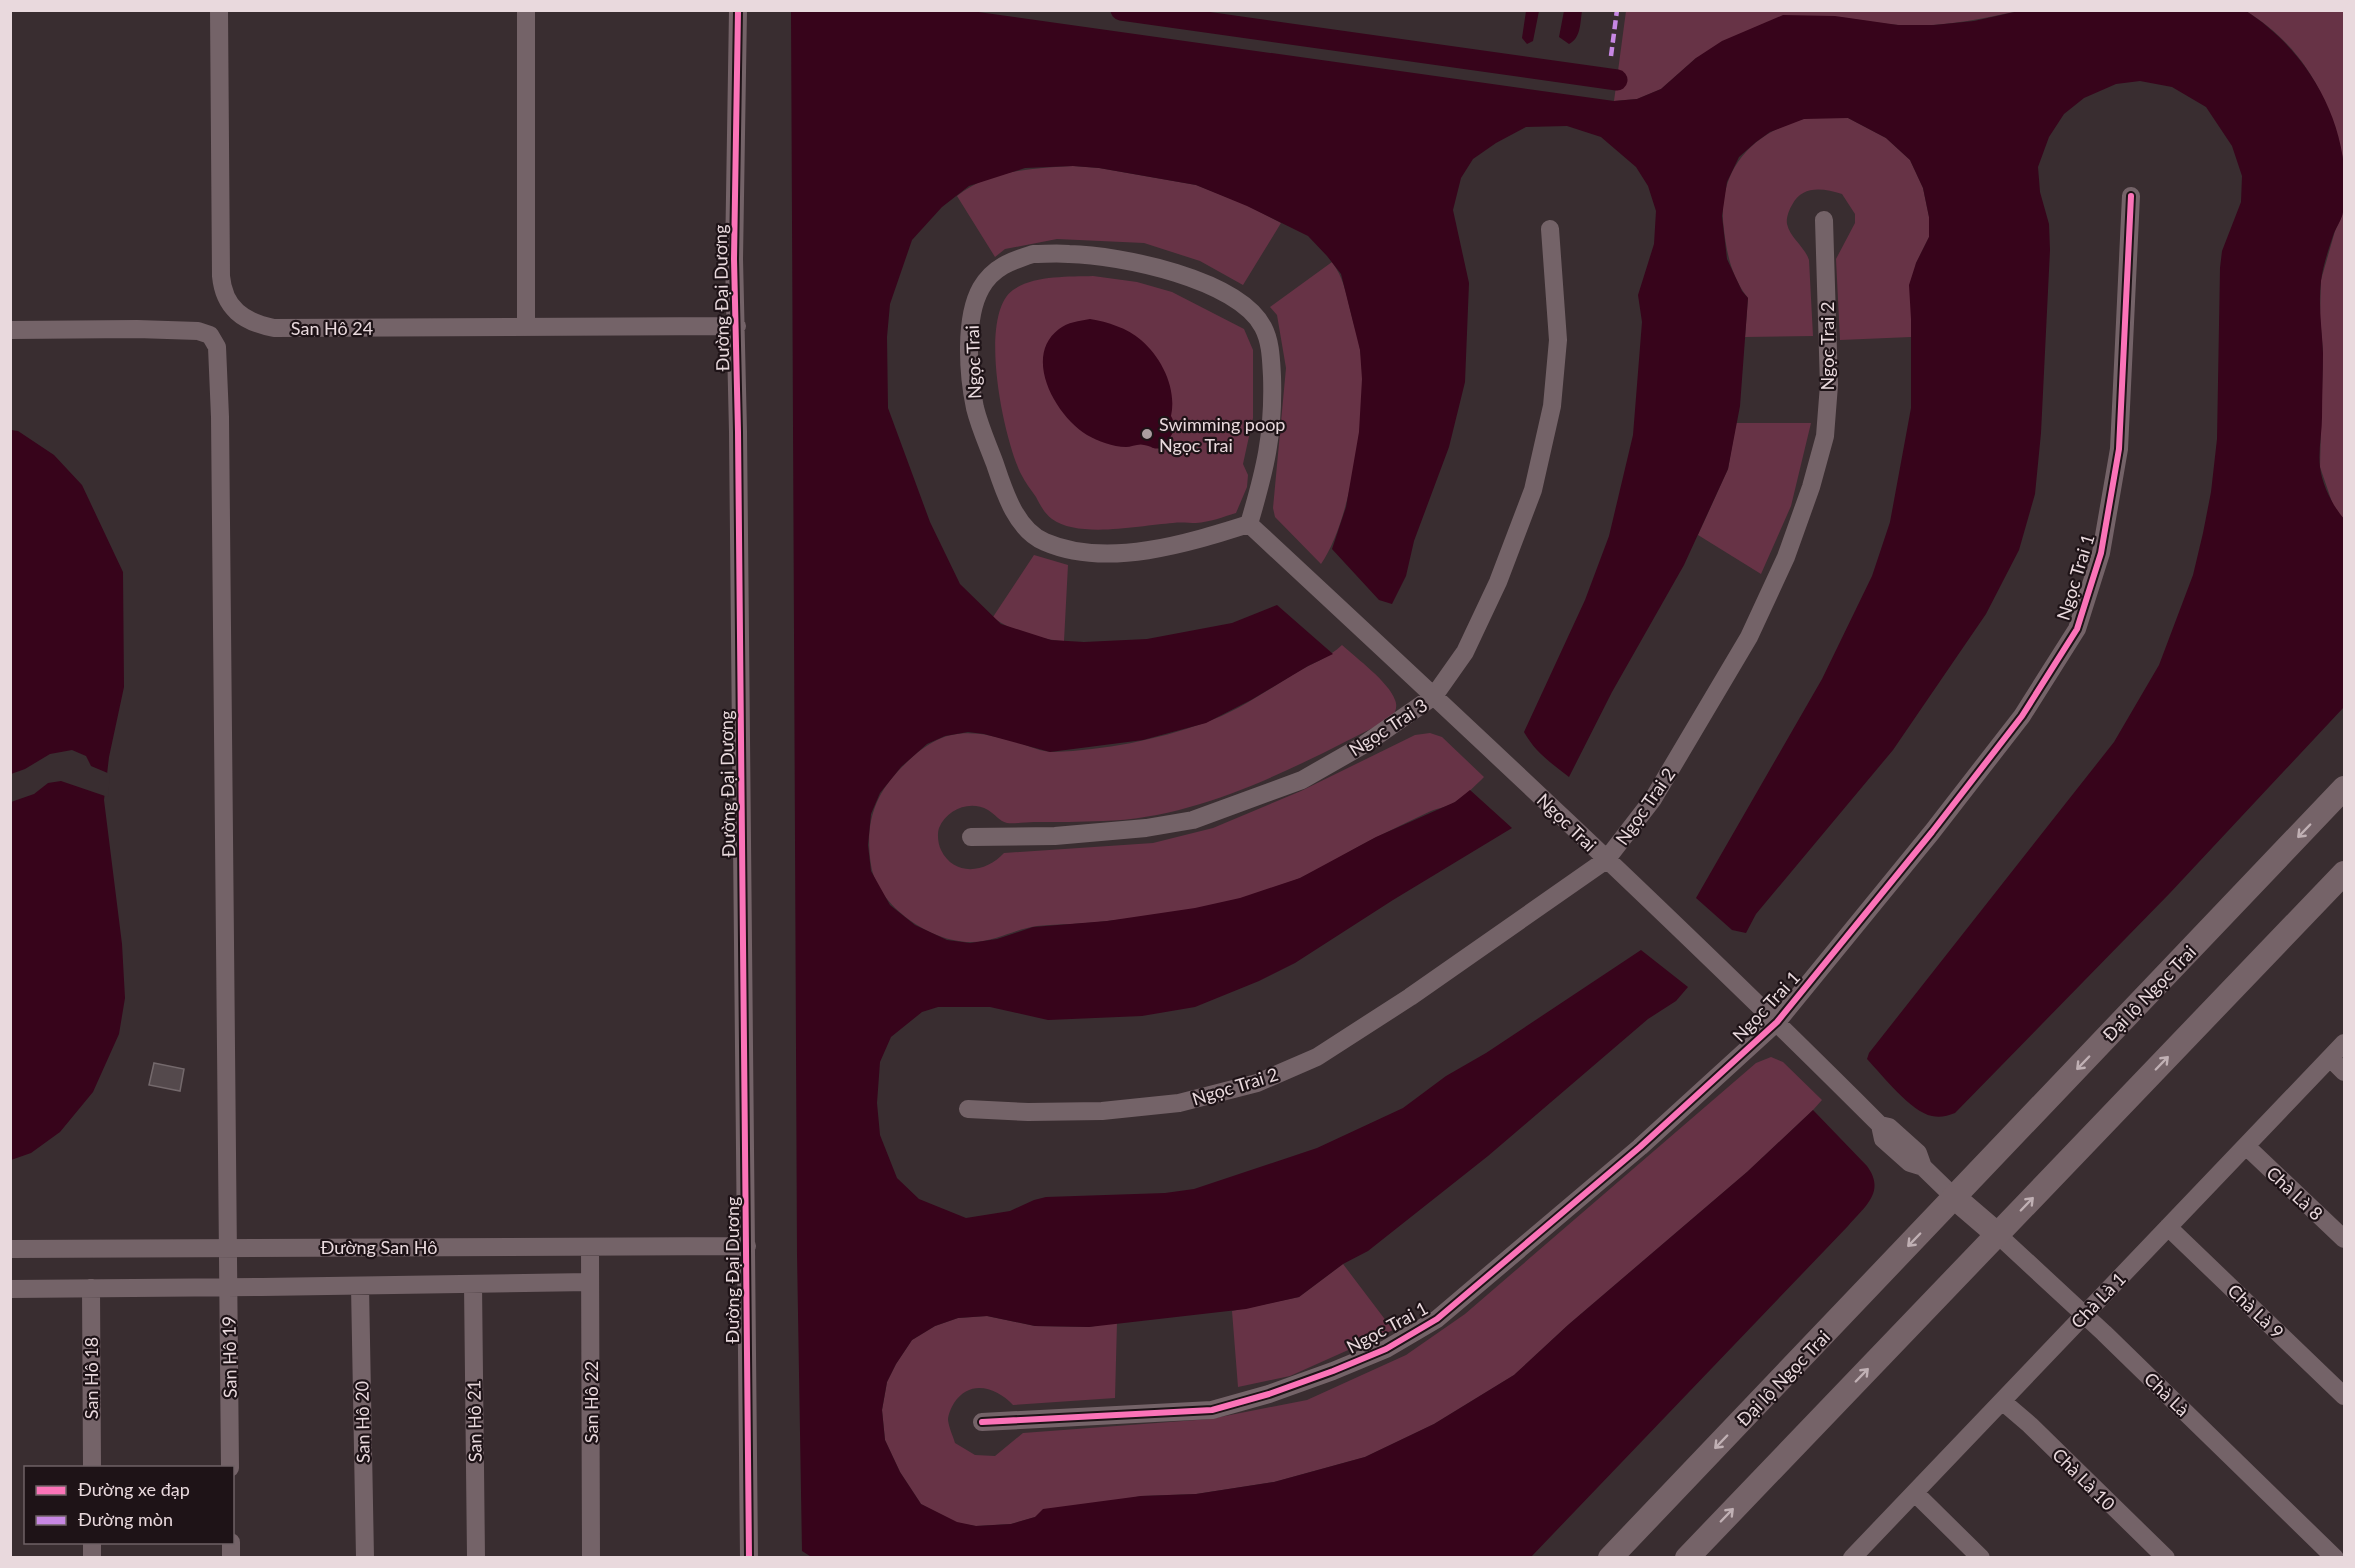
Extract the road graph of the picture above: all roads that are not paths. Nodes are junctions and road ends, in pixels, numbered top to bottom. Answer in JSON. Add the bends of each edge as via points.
{"nodes":[{"id":1,"x":219,"y":10,"type":"edge"},
{"id":2,"x":526,"y":10,"type":"edge"},
{"id":3,"x":738,"y":10,"type":"edge"},
{"id":4,"x":2131,"y":196,"type":"dead end"},
{"id":5,"x":1824,"y":220,"type":"dead end"},
{"id":6,"x":1551,"y":229,"type":"dead end"},
{"id":7,"x":737,"y":326,"type":"junction"},
{"id":8,"x":526,"y":327,"type":"junction"},
{"id":9,"x":10,"y":330,"type":"edge"},
{"id":10,"x":1249,"y":524,"type":"junction"},
{"id":11,"x":1434,"y":696,"type":"junction"},
{"id":12,"x":2344,"y":788,"type":"edge"},
{"id":13,"x":971,"y":837,"type":"dead end"},
{"id":14,"x":1606,"y":860,"type":"junction"},
{"id":15,"x":2344,"y":873,"type":"edge"},
{"id":16,"x":1777,"y":1022,"type":"junction"},
{"id":17,"x":2344,"y":1043,"type":"edge"},
{"id":18,"x":2330,"y":1058,"type":"junction"},
{"id":19,"x":2344,"y":1072,"type":"edge"},
{"id":20,"x":968,"y":1109,"type":"dead end"},
{"id":21,"x":2246,"y":1146,"type":"junction"},
{"id":22,"x":1955,"y":1198,"type":"junction"},
{"id":23,"x":2168,"y":1227,"type":"junction"},
{"id":24,"x":1997,"y":1234,"type":"junction"},
{"id":25,"x":2344,"y":1239,"type":"edge"},
{"id":26,"x":747,"y":1246,"type":"junction"},
{"id":27,"x":227,"y":1247,"type":"junction"},
{"id":28,"x":590,"y":1247,"type":"junction"},
{"id":29,"x":10,"y":1249,"type":"edge"},
{"id":30,"x":590,"y":1281,"type":"junction"},
{"id":31,"x":473,"y":1284,"type":"junction"},
{"id":32,"x":360,"y":1286,"type":"junction"},
{"id":33,"x":91,"y":1288,"type":"junction"},
{"id":34,"x":228,"y":1288,"type":"junction"},
{"id":35,"x":10,"y":1289,"type":"edge"},
{"id":36,"x":2084,"y":1315,"type":"junction"},
{"id":37,"x":2344,"y":1396,"type":"edge"},
{"id":38,"x":2002,"y":1401,"type":"junction"},
{"id":39,"x":982,"y":1422,"type":"dead end"},
{"id":40,"x":92,"y":1466,"type":"edge"},
{"id":41,"x":230,"y":1466,"type":"edge"},
{"id":42,"x":1915,"y":1493,"type":"junction"},
{"id":43,"x":365,"y":1557,"type":"edge"},
{"id":44,"x":476,"y":1557,"type":"edge"},
{"id":45,"x":591,"y":1557,"type":"edge"},
{"id":46,"x":749,"y":1557,"type":"edge"},
{"id":47,"x":1610,"y":1557,"type":"edge"},
{"id":48,"x":1687,"y":1557,"type":"edge"},
{"id":49,"x":1852,"y":1557,"type":"edge"},
{"id":50,"x":1981,"y":1557,"type":"edge"},
{"id":51,"x":2166,"y":1557,"type":"edge"},
{"id":52,"x":2335,"y":1557,"type":"edge"}],
"edges":[{"from":1,"to":8,"type":"street","name":"San Hô 24","via":[[221,276],[228,303],[260,325],[274,328]]},
{"from":2,"to":8,"type":"street","via":[[533,53],[533,212]]},
{"from":3,"to":7,"type":"street","name":"Đường Đại Dương","via":[[734,259]]},
{"from":4,"to":16,"type":"street","name":"Ngọc Trai 1","via":[[2119,449],[2102,553],[2077,629],[2022,716]]},
{"from":5,"to":14,"type":"street","name":"Ngọc Trai 2","via":[[1828,385],[1825,436],[1811,487],[1786,556],[1749,637],[1653,799]]},
{"from":6,"to":11,"type":"street","name":"Ngọc Trai 3","via":[[1558,340],[1552,406],[1533,490],[1498,582],[1465,652]]},
{"from":7,"to":8,"type":"street","name":"San Hô 24"},
{"from":7,"to":26,"type":"street","name":"Đường Đại Dương"},
{"from":9,"to":27,"type":"street","name":"San Hô 19","via":[[198,332],[210,335],[217,347]]},
{"from":10,"to":10,"type":"street","name":"Ngọc Trai","via":[[1264,472],[1273,412],[1271,355],[1265,330],[1254,313],[1210,285],[1117,259],[1033,254],[993,272],[980,289],[971,320],[975,407],[1004,491],[1030,533],[1058,547],[1125,553],[1198,540]]},
{"from":10,"to":11,"type":"street","name":"Ngọc Trai"},
{"from":11,"to":13,"type":"street","name":"Ngọc Trai 3","via":[[1365,744],[1302,780],[1193,820],[1055,836]]},
{"from":11,"to":14,"type":"street","name":"Ngọc Trai"},
{"from":12,"to":22,"type":"main road","name":"Đại lộ Ngọc Trai","one_way":true},
{"from":14,"to":16,"type":"street","name":"Ngọc Trai"},
{"from":14,"to":20,"type":"street","name":"Ngọc Trai 2","via":[[1317,1058],[1257,1083],[1179,1103],[1102,1111]]},
{"from":24,"to":15,"type":"main road","one_way":true},
{"from":16,"to":22,"type":"street","name":"Ngọc Trai","via":[[1880,1125],[1883,1139],[1910,1163],[1923,1167]]},
{"from":16,"to":39,"type":"street","name":"Ngọc Trai 1","via":[[1640,1147],[1437,1319],[1386,1348],[1269,1394],[1212,1410]]},
{"from":17,"to":18,"type":"street","name":"Chà Là 1"},
{"from":18,"to":19,"type":"street"},
{"from":18,"to":21,"type":"street","name":"Chà Là 1"},
{"from":21,"to":23,"type":"street","name":"Chà Là 1"},
{"from":21,"to":25,"type":"street","name":"Chà Là 8"},
{"from":22,"to":24,"type":"main road"},
{"from":22,"to":47,"type":"main road","name":"Đại lộ Ngọc Trai","one_way":true},
{"from":23,"to":36,"type":"street","name":"Chà Là 1"},
{"from":23,"to":37,"type":"street","name":"Chà Là 9"},
{"from":24,"to":36,"type":"street","name":"Chà Là"},
{"from":48,"to":24,"type":"main road","one_way":true},
{"from":26,"to":28,"type":"street","name":"Đường San Hô"},
{"from":26,"to":46,"type":"street","name":"Đường Đại Dương"},
{"from":27,"to":28,"type":"street","name":"Đường San Hô"},
{"from":27,"to":29,"type":"street","name":"Đường San Hô"},
{"from":27,"to":34,"type":"street","name":"San Hô 19"},
{"from":28,"to":30,"type":"street","name":"San Hô 22"},
{"from":30,"to":31,"type":"street"},
{"from":30,"to":45,"type":"street","name":"San Hô 22"},
{"from":31,"to":32,"type":"street"},
{"from":31,"to":44,"type":"street","name":"San Hô 21"},
{"from":32,"to":34,"type":"street"},
{"from":32,"to":43,"type":"street","name":"San Hô 20"},
{"from":33,"to":34,"type":"street"},
{"from":33,"to":35,"type":"street"},
{"from":33,"to":40,"type":"street","name":"San Hô 18"},
{"from":34,"to":41,"type":"street","name":"San Hô 19"},
{"from":36,"to":38,"type":"street","name":"Chà Là 1"},
{"from":36,"to":52,"type":"street","name":"Chà Là"},
{"from":38,"to":42,"type":"street","name":"Chà Là 1"},
{"from":38,"to":51,"type":"street","name":"Chà Là 10"},
{"from":42,"to":49,"type":"street","name":"Chà Là 1"},
{"from":42,"to":50,"type":"street"}]}
